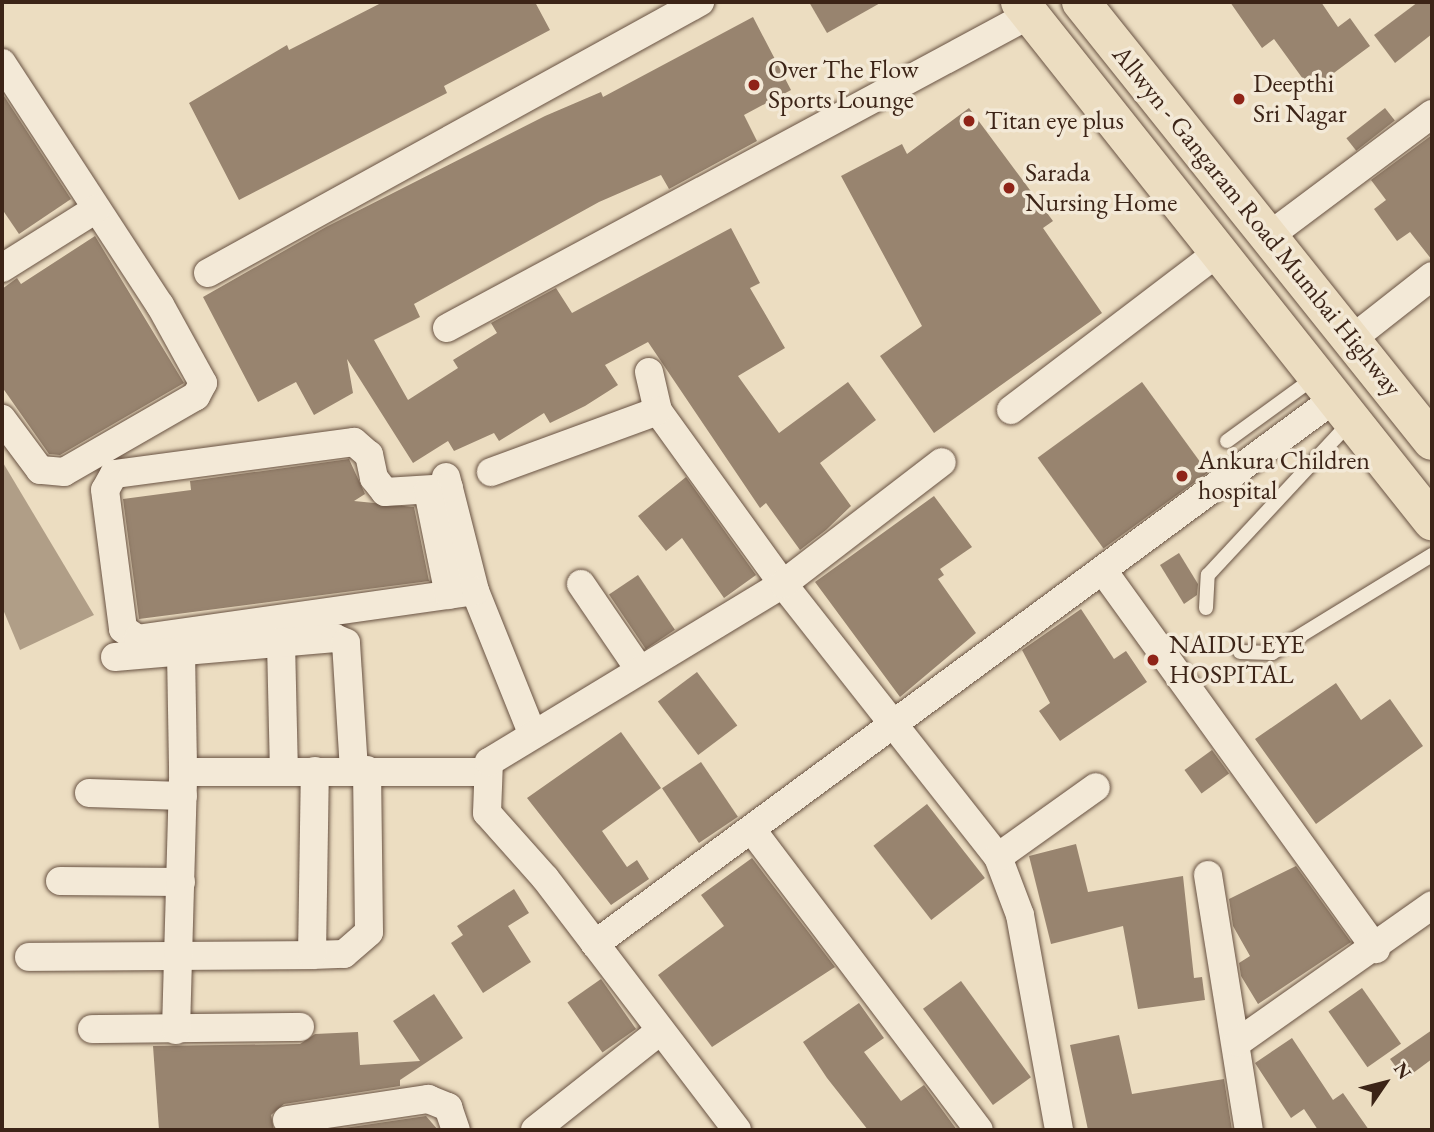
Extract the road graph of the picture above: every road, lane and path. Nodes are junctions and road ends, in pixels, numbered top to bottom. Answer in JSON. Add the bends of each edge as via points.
{"nodes":[{"id":1,"x":699,"y":2,"type":"edge"},
{"id":2,"x":1081,"y":2,"type":"edge"},
{"id":3,"x":1025,"y":8,"type":"edge"},
{"id":4,"x":3,"y":67,"type":"edge"},
{"id":5,"x":1432,"y":114,"type":"edge"},
{"id":6,"x":96,"y":209,"type":"junction"},
{"id":7,"x":1269,"y":236,"type":"junction"},
{"id":8,"x":1217,"y":253,"type":"junction"},
{"id":9,"x":2,"y":268,"type":"edge"},
{"id":10,"x":208,"y":272,"type":"dead end"},
{"id":11,"x":1432,"y":276,"type":"edge"},
{"id":12,"x":447,"y":328,"type":"dead end"},
{"id":13,"x":1352,"y":338,"type":"junction"},
{"id":14,"x":649,"y":372,"type":"dead end"},
{"id":15,"x":1337,"y":396,"type":"junction"},
{"id":16,"x":1011,"y":410,"type":"dead end"},
{"id":17,"x":657,"y":411,"type":"junction"},
{"id":18,"x":2,"y":419,"type":"edge"},
{"id":19,"x":1227,"y":441,"type":"dead end"},
{"id":20,"x":1432,"y":441,"type":"edge"},
{"id":21,"x":942,"y":462,"type":"dead end"},
{"id":22,"x":491,"y":472,"type":"dead end"},
{"id":23,"x":1432,"y":521,"type":"edge"},
{"id":24,"x":1432,"y":555,"type":"edge"},
{"id":25,"x":1104,"y":572,"type":"junction"},
{"id":26,"x":581,"y":584,"type":"dead end"},
{"id":27,"x":783,"y":584,"type":"junction"},
{"id":28,"x":462,"y":593,"type":"junction"},
{"id":29,"x":1206,"y":608,"type":"dead end"},
{"id":30,"x":281,"y":642,"type":"junction"},
{"id":31,"x":181,"y":652,"type":"junction"},
{"id":32,"x":1240,"y":652,"type":"dead end"},
{"id":33,"x":115,"y":657,"type":"dead end"},
{"id":34,"x":639,"y":669,"type":"junction"},
{"id":35,"x":898,"y":726,"type":"junction"},
{"id":36,"x":532,"y":733,"type":"junction"},
{"id":37,"x":360,"y":770,"type":"junction"},
{"id":38,"x":284,"y":771,"type":"junction"},
{"id":39,"x":315,"y":771,"type":"junction"},
{"id":40,"x":486,"y":772,"type":"junction"},
{"id":41,"x":183,"y":784,"type":"junction"},
{"id":42,"x":1096,"y":788,"type":"dead end"},
{"id":43,"x":89,"y":793,"type":"dead end"},
{"id":44,"x":752,"y":830,"type":"junction"},
{"id":45,"x":998,"y":857,"type":"junction"},
{"id":46,"x":1208,"y":875,"type":"dead end"},
{"id":47,"x":60,"y":881,"type":"dead end"},
{"id":48,"x":181,"y":882,"type":"junction"},
{"id":49,"x":1432,"y":905,"type":"edge"},
{"id":50,"x":595,"y":944,"type":"junction"},
{"id":51,"x":1376,"y":949,"type":"junction"},
{"id":52,"x":179,"y":954,"type":"junction"},
{"id":53,"x":312,"y":955,"type":"junction"},
{"id":54,"x":29,"y":957,"type":"dead end"},
{"id":55,"x":300,"y":1027,"type":"dead end"},
{"id":56,"x":92,"y":1029,"type":"dead end"},
{"id":57,"x":176,"y":1030,"type":"junction"},
{"id":58,"x":660,"y":1031,"type":"junction"},
{"id":59,"x":1238,"y":1042,"type":"junction"},
{"id":60,"x":287,"y":1120,"type":"dead end"},
{"id":61,"x":456,"y":1130,"type":"edge"},
{"id":62,"x":535,"y":1130,"type":"edge"},
{"id":63,"x":737,"y":1130,"type":"edge"},
{"id":64,"x":979,"y":1130,"type":"edge"},
{"id":65,"x":1059,"y":1130,"type":"edge"},
{"id":66,"x":1249,"y":1130,"type":"edge"}],
"edges":[{"from":1,"to":10,"type":"street"},
{"from":2,"to":7,"type":"highway","name":"Allwyn - Gangaram Road Mumbai Highway"},
{"from":3,"to":8,"type":"highway","name":"Allwyn - Gangaram Road Mumbai Highway"},
{"from":3,"to":12,"type":"street"},
{"from":4,"to":6,"type":"street"},
{"from":5,"to":7,"type":"street"},
{"from":6,"to":9,"type":"street"},
{"from":6,"to":18,"type":"street","via":[[200,371],[197,396],[64,472],[40,470]]},
{"from":7,"to":13,"type":"highway","name":"Allwyn - Gangaram Road Mumbai Highway"},
{"from":8,"to":15,"type":"highway","name":"Allwyn - Gangaram Road Mumbai Highway"},
{"from":8,"to":16,"type":"street"},
{"from":11,"to":13,"type":"street"},
{"from":13,"to":20,"type":"highway","name":"Allwyn - Gangaram Road Mumbai Highway"},
{"from":14,"to":17,"type":"street"},
{"from":15,"to":19,"type":"lane"},
{"from":15,"to":23,"type":"highway","name":"Allwyn - Gangaram Road Mumbai Highway"},
{"from":15,"to":25,"type":"street"},
{"from":15,"to":29,"type":"lane","via":[[1208,575]]},
{"from":17,"to":22,"type":"street"},
{"from":17,"to":27,"type":"street"},
{"from":21,"to":27,"type":"street"},
{"from":24,"to":32,"type":"lane","via":[[1272,653]]},
{"from":25,"to":35,"type":"street"},
{"from":25,"to":51,"type":"street"},
{"from":26,"to":34,"type":"street"},
{"from":27,"to":34,"type":"street"},
{"from":27,"to":35,"type":"street"},
{"from":28,"to":28,"type":"street","via":[[441,485],[386,492],[374,478],[369,455],[355,442],[114,474],[106,490],[123,629],[138,639]]},
{"from":28,"to":36,"type":"street"},
{"from":30,"to":31,"type":"street"},
{"from":30,"to":37,"type":"street","via":[[346,643]]},
{"from":30,"to":38,"type":"street"},
{"from":31,"to":33,"type":"street"},
{"from":31,"to":41,"type":"street"},
{"from":34,"to":36,"type":"street"},
{"from":35,"to":44,"type":"street"},
{"from":35,"to":45,"type":"street"},
{"from":36,"to":40,"type":"street","via":[[497,753]]},
{"from":37,"to":39,"type":"street"},
{"from":37,"to":40,"type":"street"},
{"from":37,"to":53,"type":"street","via":[[369,932],[344,954]]},
{"from":38,"to":39,"type":"street"},
{"from":38,"to":41,"type":"street"},
{"from":39,"to":53,"type":"street"},
{"from":40,"to":50,"type":"street","via":[[486,813]]},
{"from":41,"to":43,"type":"street"},
{"from":41,"to":48,"type":"street"},
{"from":42,"to":45,"type":"street"},
{"from":44,"to":50,"type":"street"},
{"from":44,"to":64,"type":"street"},
{"from":45,"to":65,"type":"street","via":[[1020,915]]},
{"from":46,"to":59,"type":"street"},
{"from":47,"to":48,"type":"street"},
{"from":48,"to":52,"type":"street"},
{"from":49,"to":51,"type":"street"},
{"from":50,"to":58,"type":"street"},
{"from":51,"to":59,"type":"street"},
{"from":52,"to":53,"type":"street"},
{"from":52,"to":54,"type":"street"},
{"from":52,"to":57,"type":"street"},
{"from":55,"to":57,"type":"street"},
{"from":56,"to":57,"type":"street"},
{"from":58,"to":62,"type":"street"},
{"from":58,"to":63,"type":"street"},
{"from":59,"to":66,"type":"street"},
{"from":60,"to":61,"type":"street","via":[[428,1098],[448,1107]]}]}
